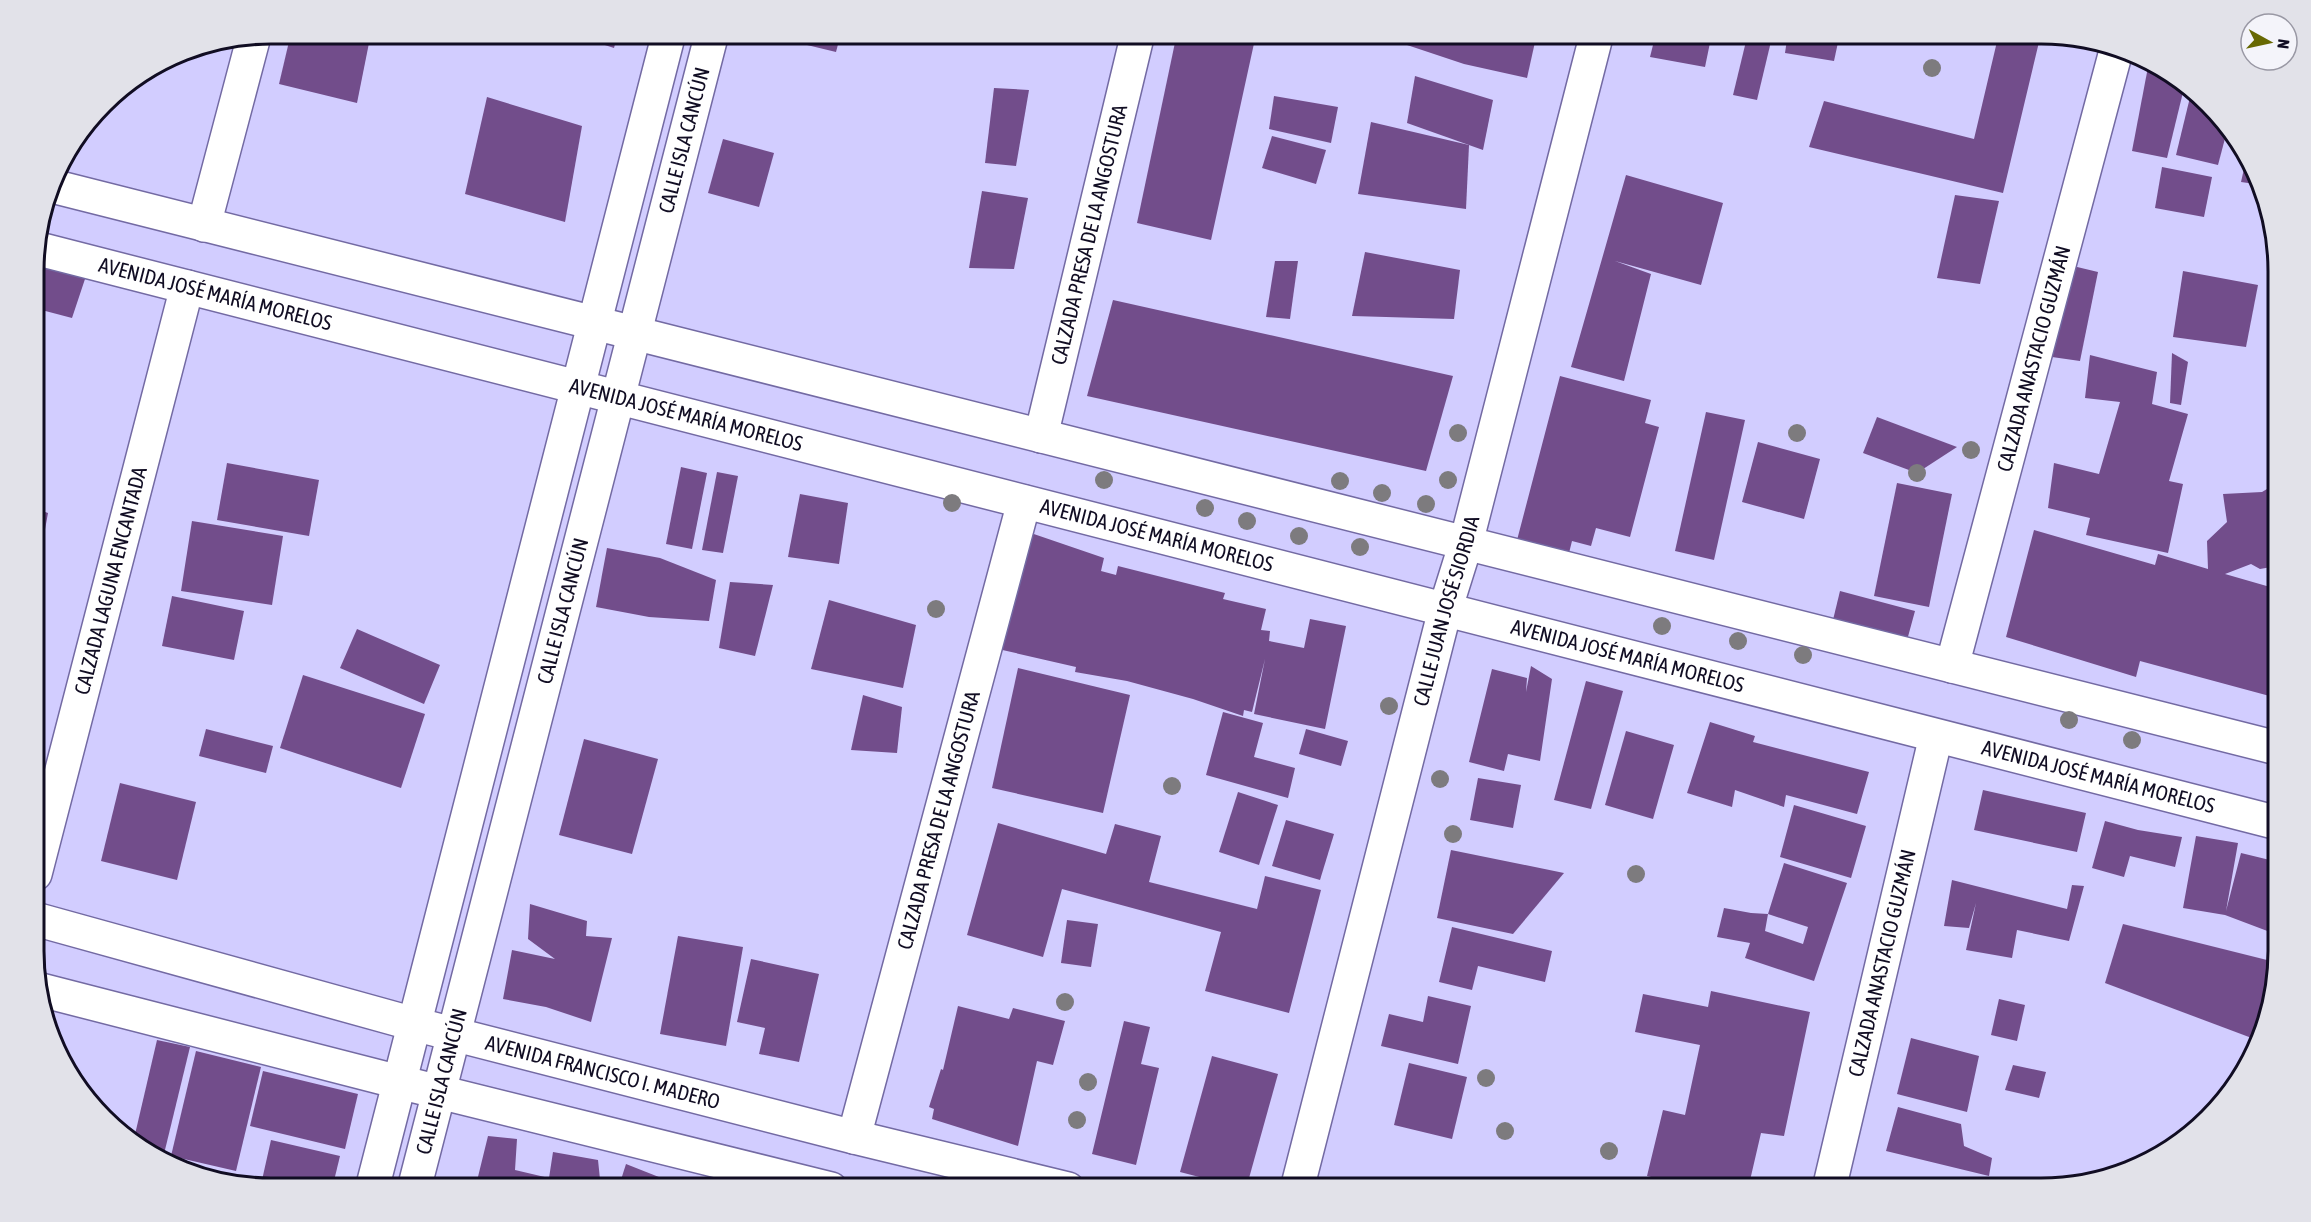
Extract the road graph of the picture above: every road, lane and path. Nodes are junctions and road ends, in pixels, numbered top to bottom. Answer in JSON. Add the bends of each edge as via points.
{"nodes":[{"id":1,"x":252,"y":44,"type":"edge"},
{"id":2,"x":666,"y":44,"type":"edge"},
{"id":3,"x":709,"y":44,"type":"edge"},
{"id":4,"x":1135,"y":44,"type":"edge"},
{"id":5,"x":1594,"y":44,"type":"edge"},
{"id":6,"x":2115,"y":57,"type":"edge"},
{"id":7,"x":60,"y":188,"type":"edge"},
{"id":8,"x":204,"y":225,"type":"junction"},
{"id":9,"x":44,"y":250,"type":"edge"},
{"id":10,"x":187,"y":287,"type":"junction"},
{"id":11,"x":594,"y":323,"type":"junction"},
{"id":12,"x":635,"y":333,"type":"junction"},
{"id":13,"x":578,"y":387,"type":"junction"},
{"id":14,"x":618,"y":398,"type":"junction"},
{"id":15,"x":1041,"y":436,"type":"junction"},
{"id":16,"x":1024,"y":502,"type":"junction"},
{"id":17,"x":1466,"y":543,"type":"junction"},
{"id":18,"x":1445,"y":610,"type":"junction"},
{"id":19,"x":1952,"y":666,"type":"junction"},
{"id":20,"x":1936,"y":736,"type":"junction"},
{"id":21,"x":2268,"y":746,"type":"edge"},
{"id":22,"x":2268,"y":820,"type":"edge"},
{"id":23,"x":44,"y":839,"type":"edge"},
{"id":24,"x":44,"y":921,"type":"edge"},
{"id":25,"x":47,"y":991,"type":"edge"},
{"id":26,"x":414,"y":1024,"type":"junction"},
{"id":27,"x":454,"y":1034,"type":"junction"},
{"id":28,"x":399,"y":1082,"type":"junction"},
{"id":29,"x":439,"y":1092,"type":"junction"},
{"id":30,"x":854,"y":1137,"type":"junction"},
{"id":31,"x":375,"y":1178,"type":"edge"},
{"id":32,"x":417,"y":1178,"type":"edge"},
{"id":33,"x":787,"y":1178,"type":"edge"},
{"id":34,"x":1023,"y":1178,"type":"edge"},
{"id":35,"x":1300,"y":1178,"type":"edge"},
{"id":36,"x":1832,"y":1178,"type":"edge"}],
"edges":[{"from":1,"to":8,"type":"street"},
{"from":2,"to":11,"type":"street","name":"CALLE ISLA CANCÚN"},
{"from":3,"to":12,"type":"street","name":"CALLE ISLA CANCÚN"},
{"from":4,"to":15,"type":"street","name":"CALZADA PRESA DE LA ANGOSTURA"},
{"from":5,"to":17,"type":"street","name":"CALLE JUAN JOSÉ SIORDIA"},
{"from":6,"to":19,"type":"street","name":"CALZADA ANASTACIO GUZMÁN"},
{"from":7,"to":8,"type":"street"},
{"from":8,"to":11,"type":"street"},
{"from":9,"to":10,"type":"street","name":"AVENIDA JOSÉ MARÍA MORELOS"},
{"from":10,"to":13,"type":"street","name":"AVENIDA JOSÉ MARÍA MORELOS"},
{"from":10,"to":23,"type":"street","name":"CALZADA LAGUNA ENCANTADA"},
{"from":11,"to":12,"type":"street"},
{"from":11,"to":13,"type":"street","name":"CALLE ISLA CANCÚN"},
{"from":12,"to":14,"type":"street","name":"CALLE ISLA CANCÚN"},
{"from":12,"to":15,"type":"street"},
{"from":13,"to":14,"type":"street","name":"AVENIDA JOSÉ MARÍA MORELOS"},
{"from":13,"to":26,"type":"street","name":"CALLE ISLA CANCÚN"},
{"from":14,"to":16,"type":"street","name":"AVENIDA JOSÉ MARÍA MORELOS"},
{"from":14,"to":27,"type":"street","name":"CALLE ISLA CANCÚN"},
{"from":15,"to":17,"type":"street"},
{"from":16,"to":18,"type":"street","name":"AVENIDA JOSÉ MARÍA MORELOS"},
{"from":16,"to":30,"type":"street","name":"CALZADA PRESA DE LA ANGOSTURA"},
{"from":17,"to":18,"type":"street","name":"CALLE JUAN JOSÉ SIORDIA"},
{"from":17,"to":19,"type":"street"},
{"from":18,"to":20,"type":"street","name":"AVENIDA JOSÉ MARÍA MORELOS"},
{"from":18,"to":35,"type":"street","name":"CALLE JUAN JOSÉ SIORDIA"},
{"from":19,"to":21,"type":"street"},
{"from":20,"to":22,"type":"street","name":"AVENIDA JOSÉ MARÍA MORELOS"},
{"from":20,"to":36,"type":"street","name":"CALZADA ANASTACIO GUZMÁN"},
{"from":24,"to":26,"type":"street","name":"AVENIDA FRANCISCO I. MADERO"},
{"from":25,"to":28,"type":"street"},
{"from":26,"to":27,"type":"street","name":"AVENIDA FRANCISCO I. MADERO"},
{"from":26,"to":28,"type":"street","name":"CALLE ISLA CANCÚN"},
{"from":27,"to":29,"type":"street","name":"CALLE ISLA CANCÚN"},
{"from":27,"to":30,"type":"street","name":"AVENIDA FRANCISCO I. MADERO"},
{"from":28,"to":29,"type":"street"},
{"from":28,"to":31,"type":"street","name":"CALLE ISLA CANCÚN"},
{"from":29,"to":32,"type":"street","name":"CALLE ISLA CANCÚN"},
{"from":29,"to":33,"type":"street"},
{"from":30,"to":34,"type":"street","name":"AVENIDA FRANCISCO I. MADERO"}]}
